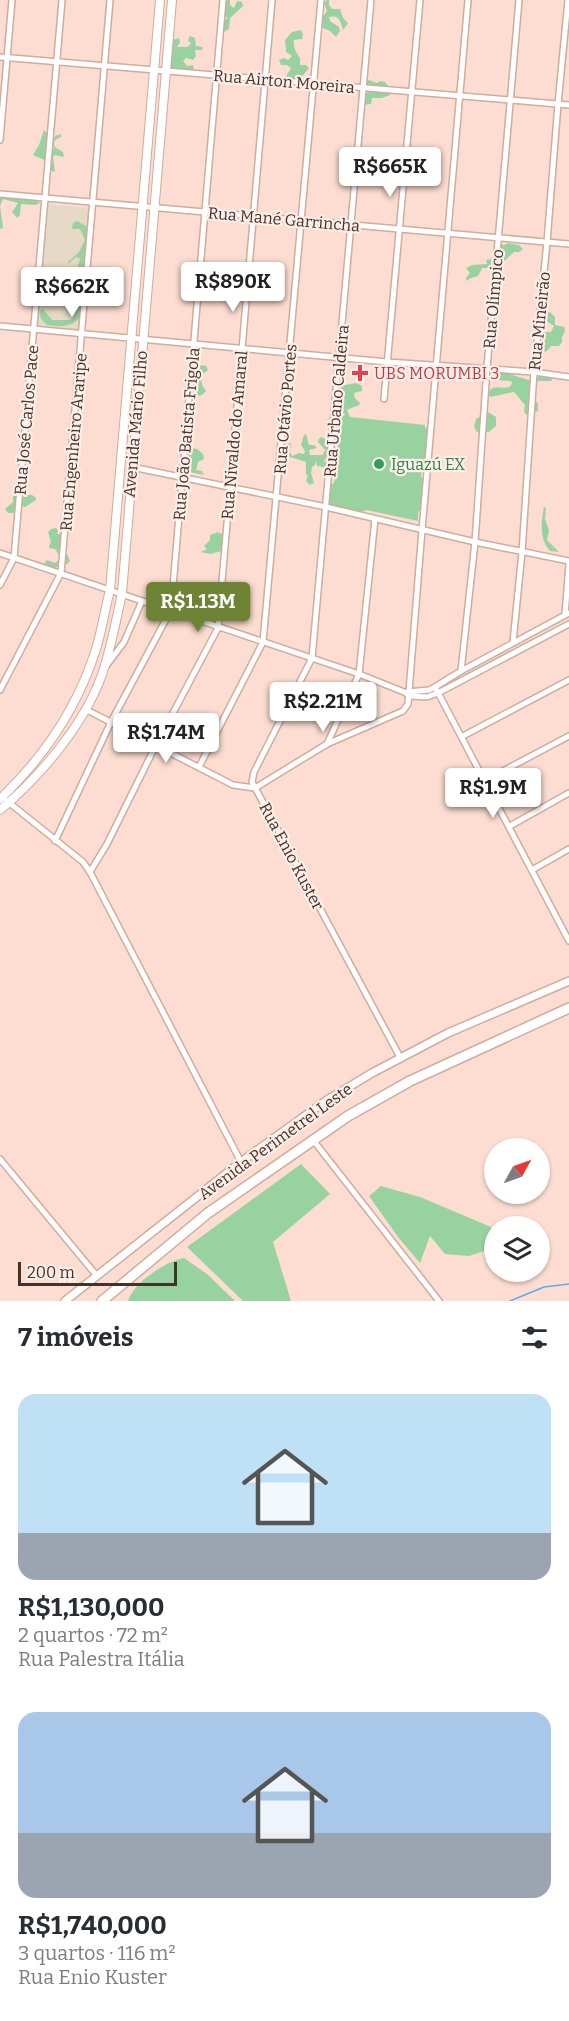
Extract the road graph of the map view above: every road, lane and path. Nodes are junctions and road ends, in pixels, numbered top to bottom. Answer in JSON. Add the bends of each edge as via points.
{"nodes":[{"id":1,"x":12,"y":0,"type":"edge"},
{"id":2,"x":62,"y":0,"type":"edge"},
{"id":3,"x":110,"y":0,"type":"edge"},
{"id":4,"x":160,"y":0,"type":"edge"},
{"id":5,"x":172,"y":0,"type":"edge"},
{"id":6,"x":223,"y":0,"type":"edge"},
{"id":7,"x":272,"y":0,"type":"edge"},
{"id":8,"x":321,"y":0,"type":"edge"},
{"id":9,"x":371,"y":0,"type":"edge"},
{"id":10,"x":420,"y":0,"type":"edge"},
{"id":11,"x":468,"y":0,"type":"edge"},
{"id":12,"x":519,"y":0,"type":"edge"},
{"id":13,"x":568,"y":0,"type":"edge"},
{"id":14,"x":3,"y":57,"type":"edge"},
{"id":15,"x":56,"y":61,"type":"junction"},
{"id":16,"x":105,"y":66,"type":"junction"},
{"id":17,"x":154,"y":70,"type":"junction"},
{"id":18,"x":166,"y":71,"type":"junction"},
{"id":19,"x":217,"y":75,"type":"junction"},
{"id":20,"x":265,"y":79,"type":"junction"},
{"id":21,"x":314,"y":83,"type":"junction"},
{"id":22,"x":362,"y":87,"type":"junction"},
{"id":23,"x":412,"y":92,"type":"junction"},
{"id":24,"x":460,"y":96,"type":"junction"},
{"id":25,"x":510,"y":100,"type":"junction"},
{"id":26,"x":558,"y":104,"type":"junction"},
{"id":27,"x":569,"y":105,"type":"edge"},
{"id":28,"x":0,"y":140,"type":"edge"},
{"id":29,"x":0,"y":194,"type":"edge"},
{"id":30,"x":45,"y":198,"type":"junction"},
{"id":31,"x":93,"y":203,"type":"junction"},
{"id":32,"x":142,"y":207,"type":"junction"},
{"id":33,"x":153,"y":208,"type":"junction"},
{"id":34,"x":205,"y":212,"type":"junction"},
{"id":35,"x":253,"y":217,"type":"junction"},
{"id":36,"x":302,"y":221,"type":"junction"},
{"id":37,"x":351,"y":225,"type":"junction"},
{"id":38,"x":399,"y":230,"type":"junction"},
{"id":39,"x":448,"y":234,"type":"junction"},
{"id":40,"x":498,"y":238,"type":"junction"},
{"id":41,"x":547,"y":243,"type":"junction"},
{"id":42,"x":569,"y":244,"type":"edge"},
{"id":43,"x":0,"y":326,"type":"edge"},
{"id":44,"x":34,"y":329,"type":"junction"},
{"id":45,"x":82,"y":333,"type":"junction"},
{"id":46,"x":131,"y":337,"type":"junction"},
{"id":47,"x":142,"y":338,"type":"junction"},
{"id":48,"x":193,"y":344,"type":"junction"},
{"id":49,"x":242,"y":349,"type":"junction"},
{"id":50,"x":290,"y":352,"type":"junction"},
{"id":51,"x":340,"y":357,"type":"junction"},
{"id":52,"x":387,"y":362,"type":"junction"},
{"id":53,"x":436,"y":364,"type":"junction"},
{"id":54,"x":487,"y":368,"type":"junction"},
{"id":55,"x":534,"y":372,"type":"junction"},
{"id":56,"x":569,"y":377,"type":"edge"},
{"id":57,"x":384,"y":399,"type":"dead end"},
{"id":58,"x":132,"y":467,"type":"junction"},
{"id":59,"x":182,"y":477,"type":"junction"},
{"id":60,"x":230,"y":487,"type":"junction"},
{"id":61,"x":277,"y":497,"type":"junction"},
{"id":62,"x":326,"y":507,"type":"junction"},
{"id":63,"x":375,"y":519,"type":"junction"},
{"id":64,"x":422,"y":530,"type":"junction"},
{"id":65,"x":475,"y":542,"type":"junction"},
{"id":66,"x":522,"y":552,"type":"junction"},
{"id":67,"x":0,"y":553,"type":"edge"},
{"id":68,"x":14,"y":558,"type":"junction"},
{"id":69,"x":569,"y":563,"type":"edge"},
{"id":70,"x":61,"y":573,"type":"junction"},
{"id":71,"x":0,"y":585,"type":"edge"},
{"id":72,"x":110,"y":590,"type":"junction"},
{"id":73,"x":122,"y":593,"type":"junction"},
{"id":74,"x":142,"y":600,"type":"junction"},
{"id":75,"x":171,"y":610,"type":"junction"},
{"id":76,"x":567,"y":614,"type":"edge"},
{"id":77,"x":569,"y":624,"type":"edge"},
{"id":78,"x":218,"y":628,"type":"junction"},
{"id":79,"x":263,"y":642,"type":"junction"},
{"id":80,"x":513,"y":642,"type":"junction"},
{"id":81,"x":312,"y":658,"type":"junction"},
{"id":82,"x":105,"y":668,"type":"junction"},
{"id":83,"x":461,"y":670,"type":"junction"},
{"id":84,"x":359,"y":674,"type":"junction"},
{"id":85,"x":569,"y":680,"type":"edge"},
{"id":86,"x":435,"y":687,"type":"junction"},
{"id":87,"x":0,"y":690,"type":"edge"},
{"id":88,"x":408,"y":693,"type":"junction"},
{"id":89,"x":438,"y":693,"type":"junction"},
{"id":90,"x":85,"y":709,"type":"junction"},
{"id":91,"x":111,"y":723,"type":"junction"},
{"id":92,"x":463,"y":736,"type":"junction"},
{"id":93,"x":569,"y":736,"type":"edge"},
{"id":94,"x":327,"y":744,"type":"junction"},
{"id":95,"x":156,"y":745,"type":"junction"},
{"id":96,"x":199,"y":767,"type":"junction"},
{"id":97,"x":486,"y":780,"type":"junction"},
{"id":98,"x":255,"y":788,"type":"junction"},
{"id":99,"x":569,"y":793,"type":"edge"},
{"id":100,"x":3,"y":799,"type":"edge"},
{"id":101,"x":0,"y":810,"type":"edge"},
{"id":102,"x":510,"y":826,"type":"junction"},
{"id":103,"x":55,"y":840,"type":"junction"},
{"id":104,"x":569,"y":849,"type":"edge"},
{"id":105,"x":532,"y":870,"type":"junction"},
{"id":106,"x":90,"y":872,"type":"junction"},
{"id":107,"x":569,"y":941,"type":"edge"},
{"id":108,"x":569,"y":981,"type":"edge"},
{"id":109,"x":569,"y":1008,"type":"edge"},
{"id":110,"x":401,"y":1059,"type":"junction"},
{"id":111,"x":313,"y":1140,"type":"junction"},
{"id":112,"x":0,"y":1159,"type":"edge"},
{"id":113,"x":241,"y":1162,"type":"junction"},
{"id":114,"x":97,"y":1276,"type":"junction"},
{"id":115,"x":65,"y":1301,"type":"edge"},
{"id":116,"x":102,"y":1301,"type":"edge"},
{"id":117,"x":439,"y":1301,"type":"edge"}],
"edges":[{"from":1,"to":14,"type":"street"},
{"from":2,"to":15,"type":"street","name":"Rua José Carlos Pace"},
{"from":3,"to":16,"type":"street","name":"Rua Engenheiro Araripe"},
{"from":4,"to":17,"type":"main road","name":"Avenida Mário Filho"},
{"from":5,"to":18,"type":"main road","name":"Avenida Mário Filho"},
{"from":6,"to":19,"type":"street","name":"Rua João Batista Frigola"},
{"from":7,"to":20,"type":"street","name":"Rua Nivaldo do Amaral"},
{"from":8,"to":21,"type":"street","name":"Rua Otávio Portes"},
{"from":9,"to":22,"type":"street","name":"Rua Urbano Caldeira"},
{"from":10,"to":23,"type":"street"},
{"from":11,"to":24,"type":"street"},
{"from":12,"to":25,"type":"street","name":"Rua Olímpico"},
{"from":13,"to":26,"type":"street","name":"Rua Mineirão"},
{"from":14,"to":15,"type":"street","name":"Rua Airton Moreira"},
{"from":14,"to":28,"type":"street"},
{"from":15,"to":16,"type":"street","name":"Rua Airton Moreira"},
{"from":15,"to":30,"type":"street","name":"Rua José Carlos Pace"},
{"from":16,"to":17,"type":"street","name":"Rua Airton Moreira"},
{"from":16,"to":31,"type":"street","name":"Rua Engenheiro Araripe"},
{"from":17,"to":18,"type":"street","name":"Rua Airton Moreira"},
{"from":17,"to":32,"type":"main road","name":"Avenida Mário Filho"},
{"from":18,"to":19,"type":"street","name":"Rua Airton Moreira"},
{"from":18,"to":33,"type":"main road","name":"Avenida Mário Filho"},
{"from":19,"to":20,"type":"street","name":"Rua Airton Moreira"},
{"from":19,"to":34,"type":"street","name":"Rua João Batista Frigola"},
{"from":20,"to":21,"type":"street","name":"Rua Airton Moreira"},
{"from":20,"to":35,"type":"street","name":"Rua Nivaldo do Amaral"},
{"from":21,"to":22,"type":"street","name":"Rua Airton Moreira"},
{"from":21,"to":36,"type":"street","name":"Rua Otávio Portes"},
{"from":22,"to":23,"type":"street","name":"Rua Airton Moreira"},
{"from":22,"to":37,"type":"street","name":"Rua Urbano Caldeira"},
{"from":23,"to":24,"type":"street","name":"Rua Airton Moreira"},
{"from":23,"to":38,"type":"street"},
{"from":24,"to":25,"type":"street","name":"Rua Airton Moreira"},
{"from":24,"to":39,"type":"street"},
{"from":25,"to":26,"type":"street","name":"Rua Airton Moreira"},
{"from":25,"to":40,"type":"street","name":"Rua Olímpico"},
{"from":26,"to":27,"type":"street","name":"Rua Airton Moreira"},
{"from":26,"to":41,"type":"street","name":"Rua Mineirão"},
{"from":29,"to":30,"type":"street","name":"Rua Mané Garrincha"},
{"from":30,"to":31,"type":"street","name":"Rua Mané Garrincha"},
{"from":30,"to":44,"type":"street","name":"Rua José Carlos Pace"},
{"from":31,"to":32,"type":"street","name":"Rua Mané Garrincha"},
{"from":31,"to":45,"type":"street","name":"Rua Engenheiro Araripe"},
{"from":32,"to":33,"type":"street","name":"Rua Mané Garrincha"},
{"from":32,"to":46,"type":"main road","name":"Avenida Mário Filho"},
{"from":33,"to":34,"type":"street","name":"Rua Mané Garrincha"},
{"from":33,"to":47,"type":"main road","name":"Avenida Mário Filho"},
{"from":34,"to":35,"type":"street","name":"Rua Mané Garrincha"},
{"from":34,"to":48,"type":"street","name":"Rua João Batista Frigola"},
{"from":35,"to":36,"type":"street","name":"Rua Mané Garrincha"},
{"from":35,"to":49,"type":"street","name":"Rua Nivaldo do Amaral"},
{"from":36,"to":37,"type":"street","name":"Rua Mané Garrincha"},
{"from":36,"to":50,"type":"street","name":"Rua Otávio Portes"},
{"from":37,"to":38,"type":"street","name":"Rua Mané Garrincha"},
{"from":37,"to":51,"type":"street","name":"Rua Urbano Caldeira"},
{"from":38,"to":39,"type":"street","name":"Rua Mané Garrincha"},
{"from":38,"to":52,"type":"street"},
{"from":39,"to":40,"type":"street","name":"Rua Mané Garrincha"},
{"from":39,"to":53,"type":"street"},
{"from":40,"to":41,"type":"street","name":"Rua Mané Garrincha"},
{"from":40,"to":54,"type":"street","name":"Rua Olímpico"},
{"from":41,"to":42,"type":"street","name":"Rua Mané Garrincha"},
{"from":41,"to":55,"type":"street","name":"Rua Mineirão"},
{"from":43,"to":44,"type":"street"},
{"from":44,"to":45,"type":"street"},
{"from":44,"to":68,"type":"street","name":"Rua José Carlos Pace"},
{"from":45,"to":46,"type":"street"},
{"from":45,"to":70,"type":"street","name":"Rua Engenheiro Araripe"},
{"from":46,"to":47,"type":"street"},
{"from":46,"to":72,"type":"main road","name":"Avenida Mário Filho"},
{"from":47,"to":48,"type":"street"},
{"from":47,"to":58,"type":"main road","name":"Avenida Mário Filho"},
{"from":48,"to":49,"type":"street"},
{"from":48,"to":59,"type":"street","name":"Rua João Batista Frigola"},
{"from":49,"to":50,"type":"street"},
{"from":49,"to":60,"type":"street","name":"Rua Nivaldo do Amaral"},
{"from":50,"to":51,"type":"street"},
{"from":50,"to":61,"type":"street","name":"Rua Otávio Portes"},
{"from":51,"to":52,"type":"street"},
{"from":51,"to":62,"type":"street","name":"Rua Urbano Caldeira"},
{"from":52,"to":53,"type":"street"},
{"from":52,"to":57,"type":"street"},
{"from":53,"to":54,"type":"street"},
{"from":53,"to":64,"type":"street"},
{"from":54,"to":55,"type":"street"},
{"from":54,"to":65,"type":"street","name":"Rua Olímpico"},
{"from":55,"to":56,"type":"street"},
{"from":55,"to":66,"type":"street","name":"Rua Mineirão"},
{"from":58,"to":59,"type":"street"},
{"from":58,"to":73,"type":"main road","name":"Avenida Mário Filho"},
{"from":59,"to":60,"type":"street"},
{"from":59,"to":75,"type":"street","name":"Rua João Batista Frigola"},
{"from":60,"to":61,"type":"street"},
{"from":60,"to":78,"type":"street","name":"Rua Nivaldo do Amaral"},
{"from":61,"to":62,"type":"street"},
{"from":61,"to":79,"type":"street","name":"Rua Otávio Portes"},
{"from":62,"to":63,"type":"street"},
{"from":62,"to":81,"type":"street","name":"Rua Urbano Caldeira"},
{"from":63,"to":64,"type":"street"},
{"from":63,"to":84,"type":"street"},
{"from":64,"to":65,"type":"street"},
{"from":64,"to":88,"type":"street"},
{"from":65,"to":66,"type":"street"},
{"from":65,"to":83,"type":"street","name":"Rua Olímpico"},
{"from":66,"to":69,"type":"street"},
{"from":66,"to":80,"type":"street","name":"Rua Mineirão"},
{"from":67,"to":68,"type":"street"},
{"from":68,"to":70,"type":"street"},
{"from":68,"to":71,"type":"street","name":"Rua José Carlos Pace"},
{"from":69,"to":76,"type":"street"},
{"from":70,"to":72,"type":"street"},
{"from":70,"to":87,"type":"street","name":"Rua Engenheiro Araripe"},
{"from":72,"to":73,"type":"street"},
{"from":72,"to":100,"type":"main road","name":"Avenida Mário Filho","via":[[96,648],[75,703],[46,748]]},
{"from":73,"to":74,"type":"street"},
{"from":73,"to":82,"type":"main road","name":"Avenida Mário Filho"},
{"from":74,"to":75,"type":"street"},
{"from":74,"to":82,"type":"street","via":[[124,642]]},
{"from":75,"to":78,"type":"street"},
{"from":75,"to":91,"type":"street","name":"Rua João Batista Frigola"},
{"from":76,"to":80,"type":"street"},
{"from":77,"to":89,"type":"street"},
{"from":78,"to":79,"type":"street"},
{"from":78,"to":95,"type":"street","name":"Rua Nivaldo do Amaral"},
{"from":79,"to":81,"type":"street"},
{"from":79,"to":96,"type":"street","name":"Rua Otávio Portes"},
{"from":80,"to":83,"type":"street"},
{"from":81,"to":84,"type":"street"},
{"from":81,"to":98,"type":"street","name":"Rua Urbano Caldeira","via":[[254,771]]},
{"from":82,"to":90,"type":"main road","name":"Avenida Mário Filho"},
{"from":83,"to":86,"type":"street"},
{"from":84,"to":88,"type":"street"},
{"from":84,"to":94,"type":"street"},
{"from":85,"to":92,"type":"street"},
{"from":86,"to":88,"type":"street"},
{"from":86,"to":89,"type":"street"},
{"from":88,"to":89,"type":"street","via":[[426,697]]},
{"from":88,"to":94,"type":"street","via":[[403,711]]},
{"from":89,"to":92,"type":"street"},
{"from":90,"to":91,"type":"street","name":"Rua Enio Kuster"},
{"from":90,"to":100,"type":"main road","name":"Avenida Mário Filho","via":[[40,772]]},
{"from":91,"to":95,"type":"street","name":"Rua Enio Kuster"},
{"from":91,"to":103,"type":"street","name":"Rua João Batista Frigola"},
{"from":92,"to":97,"type":"street"},
{"from":93,"to":97,"type":"street"},
{"from":94,"to":98,"type":"street"},
{"from":95,"to":96,"type":"street","name":"Rua Enio Kuster"},
{"from":95,"to":106,"type":"street","name":"Rua Nivaldo do Amaral"},
{"from":96,"to":98,"type":"street","name":"Rua Enio Kuster","via":[[233,785]]},
{"from":97,"to":102,"type":"street"},
{"from":98,"to":110,"type":"street","name":"Rua Enio Kuster"},
{"from":99,"to":102,"type":"street"},
{"from":100,"to":101,"type":"main road","name":"Avenida Mário Filho"},
{"from":100,"to":103,"type":"street"},
{"from":102,"to":105,"type":"street"},
{"from":103,"to":106,"type":"street"},
{"from":104,"to":105,"type":"street"},
{"from":105,"to":107,"type":"street"},
{"from":106,"to":113,"type":"street"},
{"from":108,"to":110,"type":"street","name":"Avenida Perimetrel Leste","via":[[448,1033]]},
{"from":109,"to":111,"type":"highway","via":[[410,1081]]},
{"from":110,"to":113,"type":"street","name":"Avenida Perimetrel Leste","via":[[327,1100]]},
{"from":111,"to":116,"type":"highway","via":[[208,1213]]},
{"from":111,"to":117,"type":"street"},
{"from":112,"to":114,"type":"street"},
{"from":113,"to":114,"type":"street","name":"Avenida Perimetrel Leste"},
{"from":114,"to":115,"type":"street","name":"Avenida Perimetrel Leste"}]}
